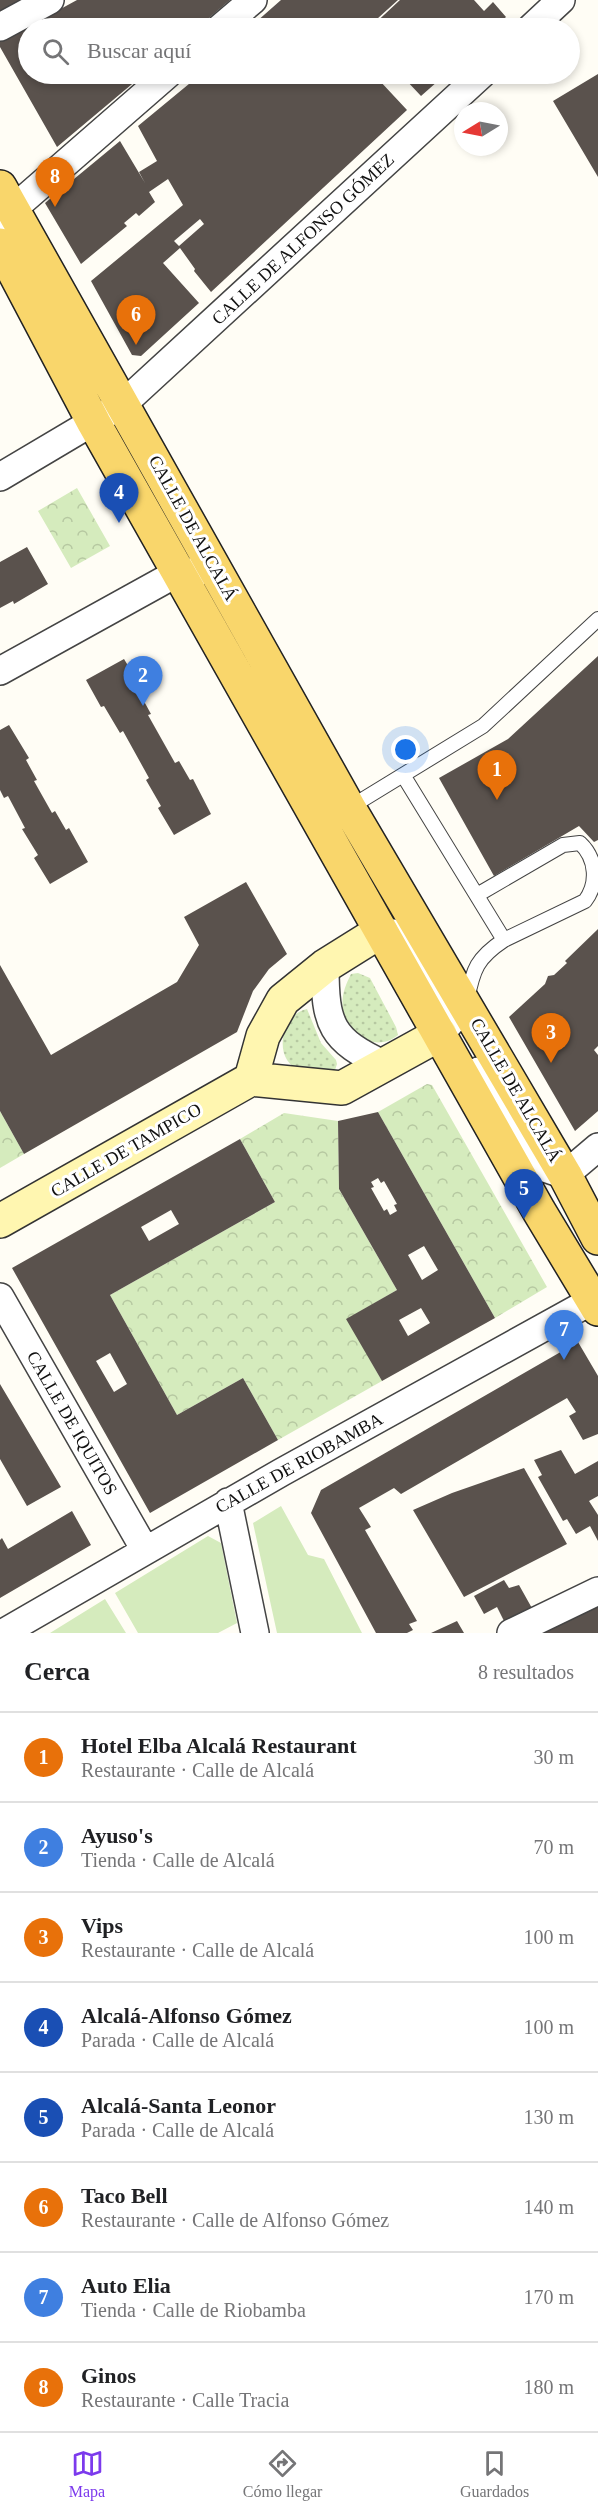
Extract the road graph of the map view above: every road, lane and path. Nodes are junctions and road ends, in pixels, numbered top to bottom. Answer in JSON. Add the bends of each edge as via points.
{"nodes":[{"id":1,"x":50,"y":0,"type":"edge"},
{"id":2,"x":252,"y":0,"type":"edge"},
{"id":3,"x":561,"y":0,"type":"edge"},
{"id":4,"x":231,"y":18,"type":"edge"},
{"id":5,"x":542,"y":18,"type":"edge"},
{"id":6,"x":0,"y":27,"type":"edge"},
{"id":7,"x":155,"y":84,"type":"edge"},
{"id":8,"x":471,"y":84,"type":"edge"},
{"id":9,"x":6,"y":198,"type":"edge"},
{"id":10,"x":0,"y":245,"type":"edge"},
{"id":11,"x":45,"y":329,"type":"junction"},
{"id":12,"x":123,"y":404,"type":"junction"},
{"id":13,"x":94,"y":423,"type":"junction"},
{"id":14,"x":0,"y":477,"type":"edge"},
{"id":15,"x":179,"y":572,"type":"junction"},
{"id":16,"x":598,"y":619,"type":"edge"},
{"id":17,"x":261,"y":652,"type":"junction"},
{"id":18,"x":0,"y":671,"type":"edge"},
{"id":19,"x":256,"y":706,"type":"junction"},
{"id":20,"x":403,"y":774,"type":"junction"},
{"id":21,"x":349,"y":808,"type":"junction"},
{"id":22,"x":477,"y":895,"type":"junction"},
{"id":23,"x":381,"y":931,"type":"junction"},
{"id":24,"x":504,"y":940,"type":"junction"},
{"id":25,"x":324,"y":966,"type":"junction"},
{"id":26,"x":466,"y":1005,"type":"junction"},
{"id":27,"x":445,"y":1042,"type":"junction"},
{"id":28,"x":385,"y":1065,"type":"junction"},
{"id":29,"x":251,"y":1079,"type":"junction"},
{"id":30,"x":598,"y":1147,"type":"edge"},
{"id":31,"x":565,"y":1175,"type":"junction"},
{"id":32,"x":0,"y":1221,"type":"edge"},
{"id":33,"x":598,"y":1238,"type":"edge"},
{"id":34,"x":0,"y":1297,"type":"edge"},
{"id":35,"x":596,"y":1303,"type":"edge"},
{"id":36,"x":228,"y":1502,"type":"junction"},
{"id":37,"x":145,"y":1550,"type":"junction"},
{"id":38,"x":598,"y":1591,"type":"edge"},
{"id":39,"x":3,"y":1633,"type":"edge"},
{"id":40,"x":255,"y":1633,"type":"edge"},
{"id":41,"x":511,"y":1633,"type":"edge"}],
"edges":[{"from":1,"to":6,"type":"street"},
{"from":2,"to":4,"type":"street"},
{"from":3,"to":5,"type":"street"},
{"from":7,"to":9,"type":"street"},
{"from":8,"to":12,"type":"street","name":"CALLE DE ALFONSO GÓMEZ"},
{"from":9,"to":10,"type":"street","name":"CALLE DE ALCALÁ"},
{"from":9,"to":12,"type":"main road","name":"CALLE DE ALCALÁ"},
{"from":10,"to":11,"type":"main road","name":"CALLE DE ALCALÁ"},
{"from":11,"to":12,"type":"street","name":"CALLE DE ALCALÁ","via":[[69,346],[87,375]]},
{"from":11,"to":13,"type":"main road","name":"CALLE DE ALCALÁ"},
{"from":12,"to":13,"type":"street"},
{"from":12,"to":17,"type":"main road","name":"CALLE DE ALCALÁ"},
{"from":13,"to":14,"type":"street"},
{"from":13,"to":15,"type":"main road","name":"CALLE DE ALCALÁ"},
{"from":15,"to":17,"type":"street","name":"CALLE DE ALCALÁ","via":[[199,572],[230,628]]},
{"from":15,"to":18,"type":"street"},
{"from":15,"to":19,"type":"main road","name":"CALLE DE ALCALÁ"},
{"from":16,"to":20,"type":"lane","via":[[483,726]]},
{"from":17,"to":21,"type":"main road","name":"CALLE DE ALCALÁ"},
{"from":19,"to":21,"type":"street","name":"CALLE DE ALCALÁ"},
{"from":19,"to":23,"type":"main road","name":"CALLE DE ALCALÁ"},
{"from":20,"to":21,"type":"lane"},
{"from":20,"to":22,"type":"lane"},
{"from":21,"to":26,"type":"main road","name":"CALLE DE ALCALÁ"},
{"from":22,"to":24,"type":"lane"},
{"from":22,"to":24,"type":"lane","via":[[563,845],[580,843],[589,852],[596,866],[591,895]]},
{"from":23,"to":25,"type":"street"},
{"from":23,"to":26,"type":"street","name":"CALLE DE ALCALÁ","via":[[399,934],[440,996]]},
{"from":23,"to":27,"type":"main road","name":"CALLE DE ALCALÁ"},
{"from":24,"to":26,"type":"lane","via":[[485,952],[473,972]]},
{"from":25,"to":28,"type":"street","via":[[325,997],[333,1029],[356,1051]]},
{"from":25,"to":29,"type":"street","via":[[283,1000],[263,1036]]},
{"from":26,"to":27,"type":"street","name":"CALLE DE ALCALÁ"},
{"from":26,"to":31,"type":"main road","name":"CALLE DE ALCALÁ"},
{"from":27,"to":28,"type":"street"},
{"from":27,"to":31,"type":"street","name":"CALLE DE ALCALÁ","via":[[477,1070],[533,1164]]},
{"from":27,"to":35,"type":"main road","name":"CALLE DE ALCALÁ","via":[[539,1211]]},
{"from":28,"to":29,"type":"street","via":[[342,1088]]},
{"from":29,"to":32,"type":"street","name":"CALLE DE TAMPICO"},
{"from":30,"to":31,"type":"street"},
{"from":31,"to":33,"type":"main road","name":"CALLE DE ALCALÁ"},
{"from":34,"to":37,"type":"street","name":"CALLE DE IQUITOS"},
{"from":35,"to":36,"type":"street","name":"CALLE DE RIOBAMBA"},
{"from":36,"to":37,"type":"street","name":"CALLE DE RIOBAMBA"},
{"from":36,"to":40,"type":"street"},
{"from":37,"to":39,"type":"street","name":"CALLE DE RIOBAMBA"},
{"from":38,"to":41,"type":"street"}]}
